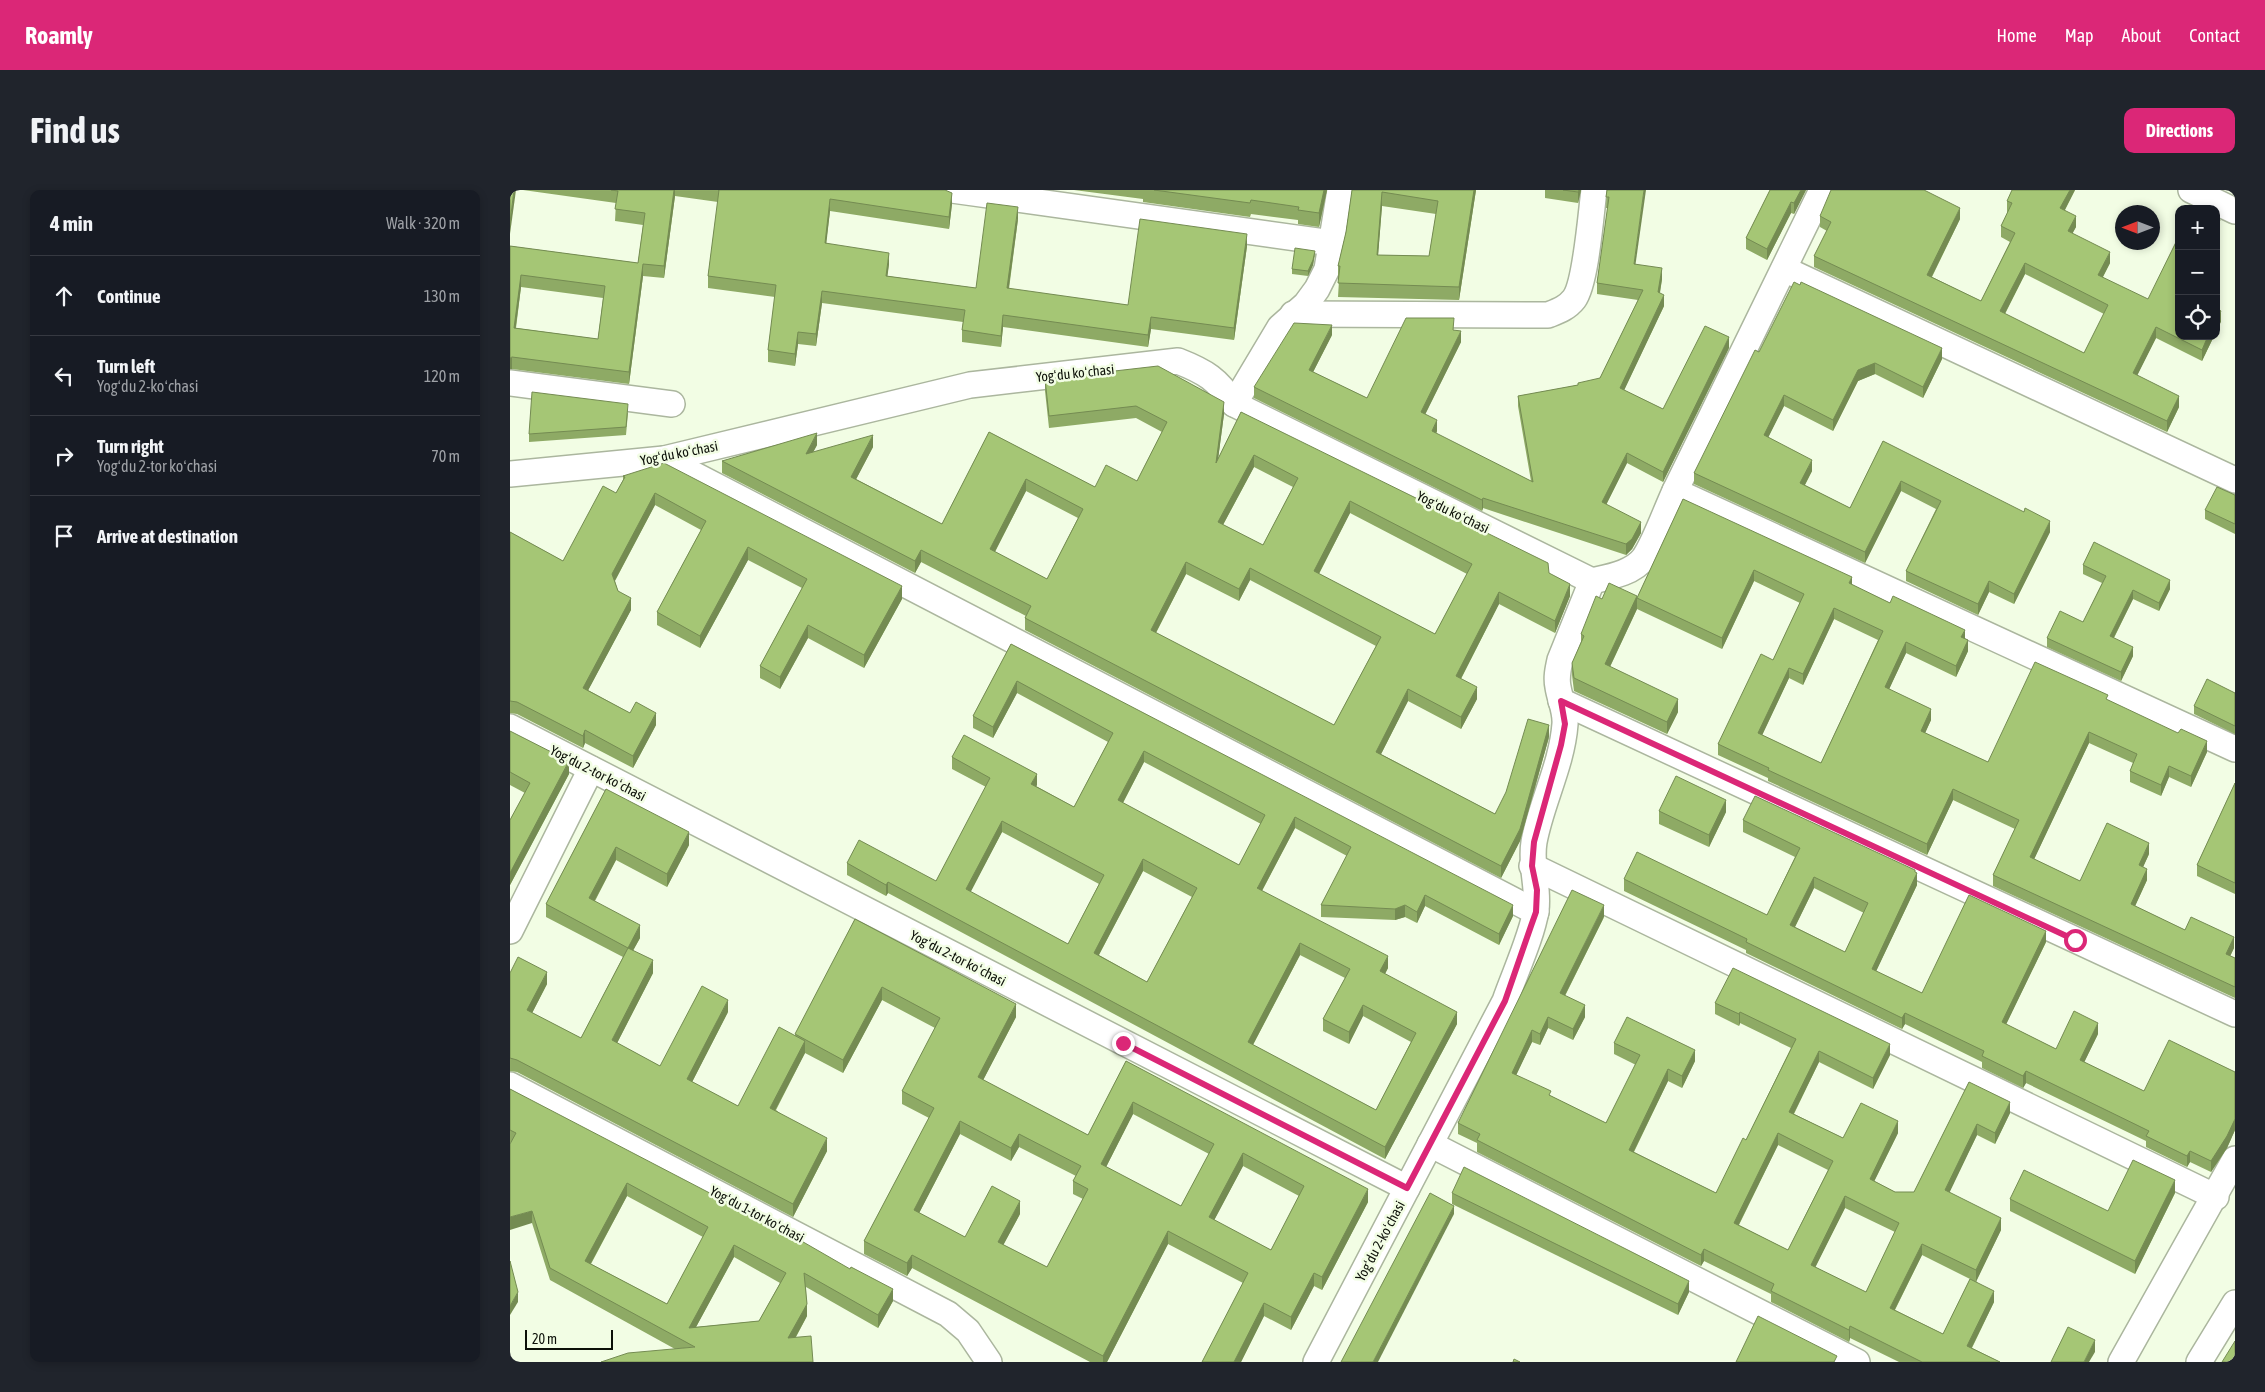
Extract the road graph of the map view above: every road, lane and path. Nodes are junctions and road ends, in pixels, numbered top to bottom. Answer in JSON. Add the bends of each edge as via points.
{"nodes":[{"id":1,"x":952,"y":190,"type":"edge"},
{"id":2,"x":1340,"y":190,"type":"edge"},
{"id":3,"x":1594,"y":190,"type":"edge"},
{"id":4,"x":1822,"y":190,"type":"edge"},
{"id":5,"x":2191,"y":190,"type":"edge"},
{"id":6,"x":2235,"y":211,"type":"edge"},
{"id":7,"x":1332,"y":242,"type":"junction"},
{"id":8,"x":1784,"y":269,"type":"junction"},
{"id":9,"x":1293,"y":314,"type":"junction"},
{"id":10,"x":510,"y":383,"type":"edge"},
{"id":11,"x":672,"y":404,"type":"dead end"},
{"id":12,"x":1234,"y":404,"type":"junction"},
{"id":13,"x":664,"y":459,"type":"junction"},
{"id":14,"x":510,"y":474,"type":"edge"},
{"id":15,"x":2235,"y":480,"type":"edge"},
{"id":16,"x":1675,"y":491,"type":"junction"},
{"id":17,"x":1592,"y":581,"type":"junction"},
{"id":18,"x":1561,"y":701,"type":"junction"},
{"id":19,"x":510,"y":727,"type":"edge"},
{"id":20,"x":2235,"y":749,"type":"edge"},
{"id":21,"x":591,"y":769,"type":"junction"},
{"id":22,"x":1532,"y":866,"type":"junction"},
{"id":23,"x":1536,"y":912,"type":"junction"},
{"id":24,"x":510,"y":931,"type":"edge"},
{"id":25,"x":2235,"y":1014,"type":"edge"},
{"id":26,"x":510,"y":1085,"type":"edge"},
{"id":27,"x":1430,"y":1144,"type":"junction"},
{"id":28,"x":2235,"y":1159,"type":"edge"},
{"id":29,"x":1407,"y":1188,"type":"junction"},
{"id":30,"x":2216,"y":1197,"type":"junction"},
{"id":31,"x":2235,"y":1303,"type":"edge"},
{"id":32,"x":989,"y":1362,"type":"edge"},
{"id":33,"x":1316,"y":1362,"type":"edge"},
{"id":34,"x":1857,"y":1362,"type":"edge"},
{"id":35,"x":2122,"y":1362,"type":"edge"},
{"id":36,"x":2199,"y":1362,"type":"edge"}],
"edges":[{"from":1,"to":7,"type":"street"},
{"from":2,"to":7,"type":"street"},
{"from":3,"to":9,"type":"street","via":[[1581,279],[1574,298],[1562,310],[1548,315]]},
{"from":4,"to":8,"type":"street"},
{"from":5,"to":6,"type":"street"},
{"from":7,"to":9,"type":"street","via":[[1327,269],[1317,289]]},
{"from":8,"to":15,"type":"street"},
{"from":8,"to":16,"type":"street"},
{"from":9,"to":12,"type":"street","via":[[1280,327]]},
{"from":10,"to":11,"type":"street"},
{"from":12,"to":13,"type":"street","name":"Yogʻdu koʻchasi","via":[[1221,385],[1203,371],[1178,362],[970,385]]},
{"from":12,"to":17,"type":"street","name":"Yogʻdu koʻchasi"},
{"from":13,"to":14,"type":"street","name":"Yogʻdu koʻchasi"},
{"from":13,"to":23,"type":"street"},
{"from":16,"to":17,"type":"street","via":[[1644,559],[1617,575]]},
{"from":16,"to":20,"type":"street"},
{"from":17,"to":18,"type":"street","name":"Yogʻdu 2-koʻchasi","via":[[1560,660],[1558,686]]},
{"from":18,"to":22,"type":"street","name":"Yogʻdu 2-koʻchasi","via":[[1565,724],[1534,842]]},
{"from":18,"to":25,"type":"street"},
{"from":19,"to":21,"type":"street","name":"Yogʻdu 2-tor koʻchasi"},
{"from":21,"to":24,"type":"street"},
{"from":21,"to":29,"type":"street","name":"Yogʻdu 2-tor koʻchasi"},
{"from":22,"to":23,"type":"street","name":"Yogʻdu 2-koʻchasi","via":[[1537,890]]},
{"from":22,"to":30,"type":"street"},
{"from":23,"to":27,"type":"street","name":"Yogʻdu 2-koʻchasi","via":[[1505,1001]]},
{"from":26,"to":32,"type":"street","name":"Yogʻdu 1-tor koʻchasi","via":[[948,1314],[968,1331]]},
{"from":27,"to":29,"type":"street","name":"Yogʻdu 2-koʻchasi"},
{"from":27,"to":34,"type":"street"},
{"from":28,"to":30,"type":"street"},
{"from":29,"to":33,"type":"street","name":"Yogʻdu 2-koʻchasi"},
{"from":30,"to":35,"type":"street"},
{"from":31,"to":36,"type":"street"}]}
